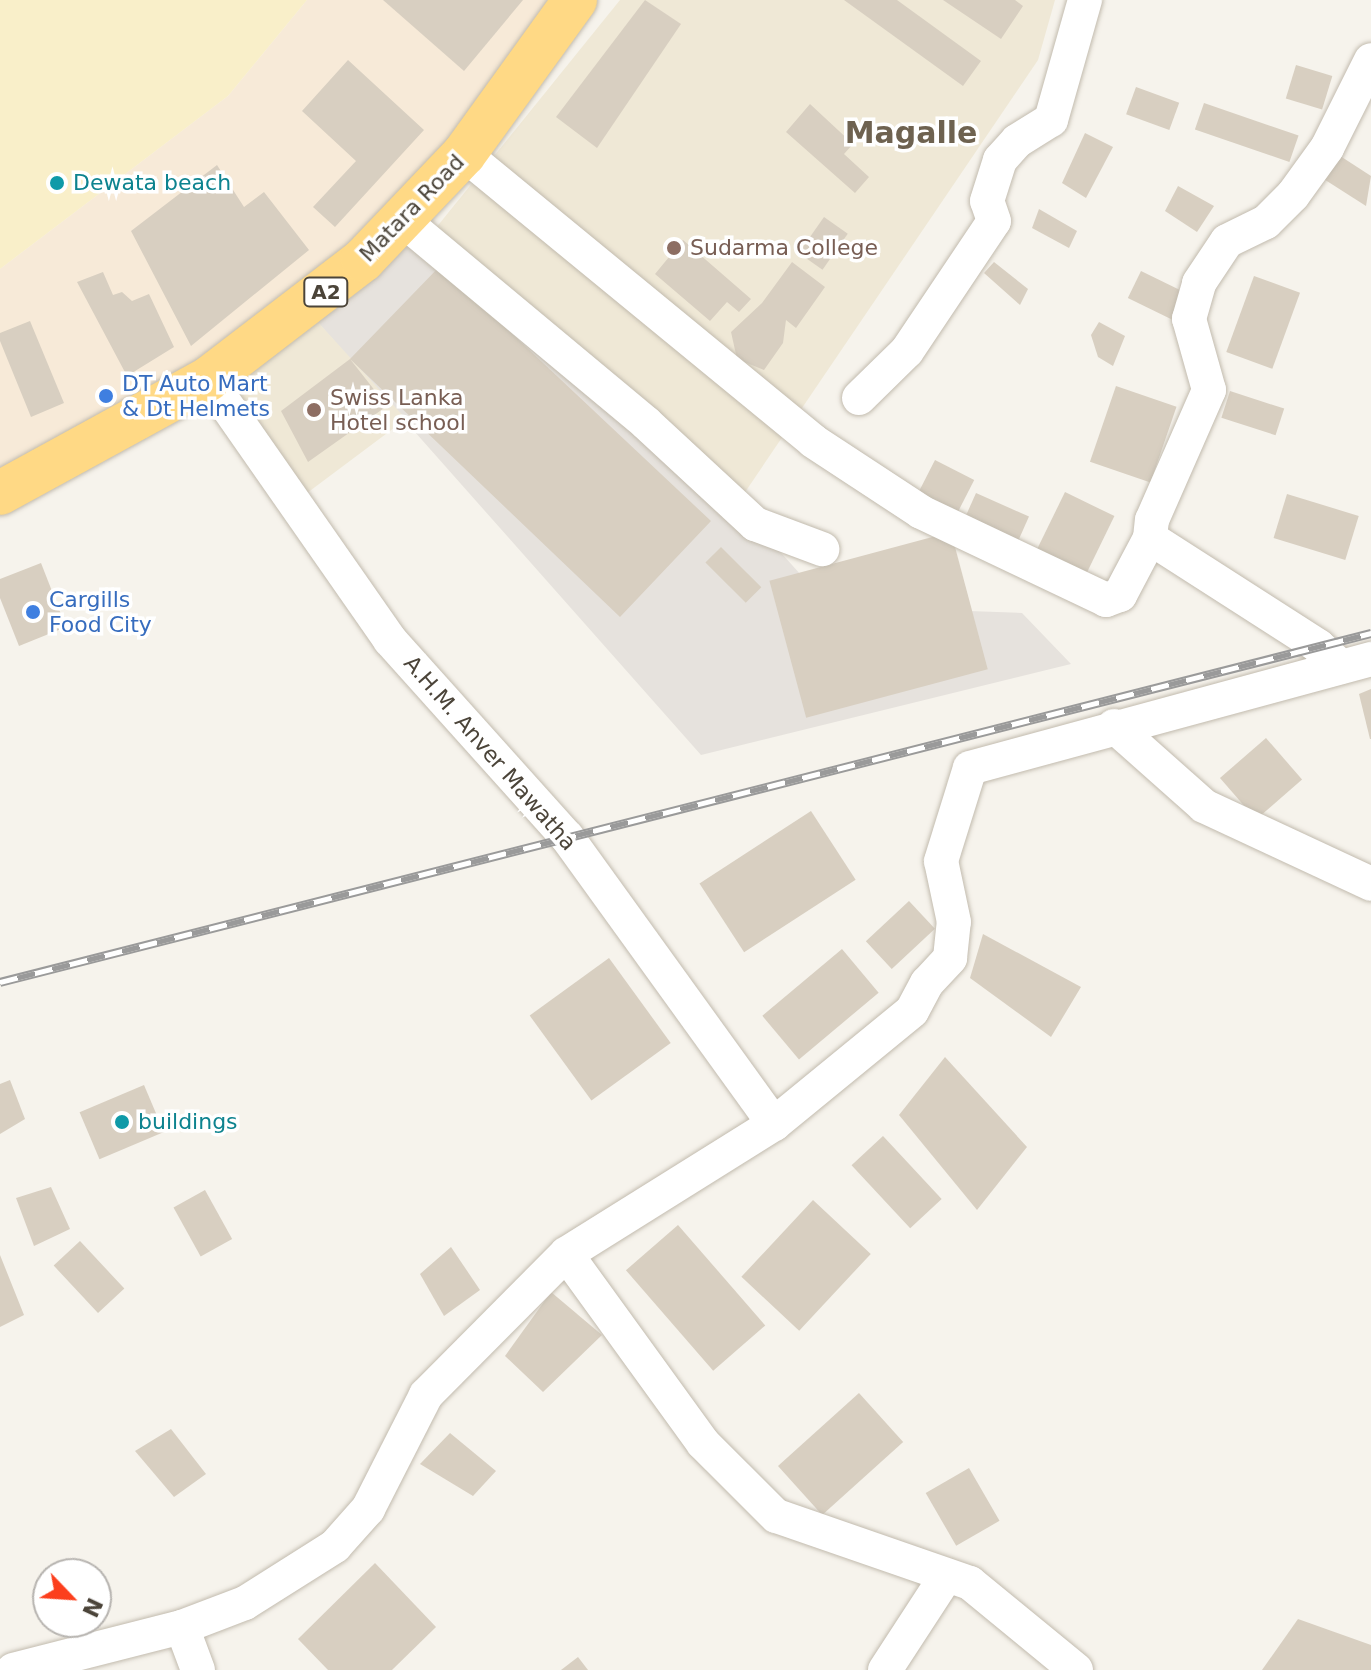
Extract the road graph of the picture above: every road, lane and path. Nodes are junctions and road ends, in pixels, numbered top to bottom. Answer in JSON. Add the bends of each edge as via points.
{"nodes":[{"id":1,"x":575,"y":0,"type":"edge"},
{"id":2,"x":1085,"y":0,"type":"edge"},
{"id":3,"x":1371,"y":60,"type":"edge"},
{"id":4,"x":464,"y":154,"type":"junction"},
{"id":5,"x":405,"y":222,"type":"junction"},
{"id":6,"x":208,"y":379,"type":"junction"},
{"id":7,"x":859,"y":398,"type":"dead end"},
{"id":8,"x":0,"y":493,"type":"edge"},
{"id":9,"x":1150,"y":538,"type":"junction"},
{"id":10,"x":822,"y":549,"type":"dead end"},
{"id":11,"x":1356,"y":663,"type":"edge"},
{"id":12,"x":1114,"y":726,"type":"junction"},
{"id":13,"x":1371,"y":884,"type":"edge"},
{"id":14,"x":774,"y":1124,"type":"junction"},
{"id":15,"x":566,"y":1254,"type":"junction"},
{"id":16,"x":947,"y":1575,"type":"junction"},
{"id":17,"x":182,"y":1627,"type":"junction"},
{"id":18,"x":13,"y":1670,"type":"edge"},
{"id":19,"x":198,"y":1670,"type":"edge"},
{"id":20,"x":885,"y":1670,"type":"edge"},
{"id":21,"x":1076,"y":1670,"type":"edge"}],
"edges":[{"from":1,"to":4,"type":"highway","name":"Matara Road","number":"A2"},
{"from":2,"to":7,"type":"street","via":[[1051,120],[1017,141],[1000,160],[987,201],[994,221],[907,351]]},
{"from":3,"to":9,"type":"street","via":[[1327,148],[1293,195],[1266,222],[1227,241],[1199,283],[1189,319],[1209,390],[1173,483],[1152,520]]},
{"from":4,"to":5,"type":"highway","name":"Matara Road","number":"A2"},
{"from":4,"to":9,"type":"street","via":[[813,441],[921,512],[1106,600],[1120,595]]},
{"from":5,"to":6,"type":"highway","name":"Matara Road","number":"A2","via":[[306,309]]},
{"from":5,"to":10,"type":"street","via":[[646,423],[755,524]]},
{"from":6,"to":8,"type":"highway","name":"Matara Road","number":"A2"},
{"from":6,"to":14,"type":"street","name":"A.H.M. Anver Mawatha","via":[[390,640],[567,837]]},
{"from":9,"to":11,"type":"street","via":[[1318,646]]},
{"from":11,"to":12,"type":"street"},
{"from":12,"to":13,"type":"street","via":[[1204,806]]},
{"from":12,"to":14,"type":"street","via":[[970,768],[941,861],[954,922],[950,958],[927,983],[912,1011]]},
{"from":14,"to":15,"type":"street"},
{"from":15,"to":16,"type":"street","via":[[703,1443],[776,1516]]},
{"from":15,"to":17,"type":"street","via":[[426,1395],[368,1509],[335,1546],[245,1603]]},
{"from":16,"to":20,"type":"street"},
{"from":16,"to":21,"type":"street","via":[[970,1583]]},
{"from":17,"to":18,"type":"street"},
{"from":17,"to":19,"type":"street"}]}
